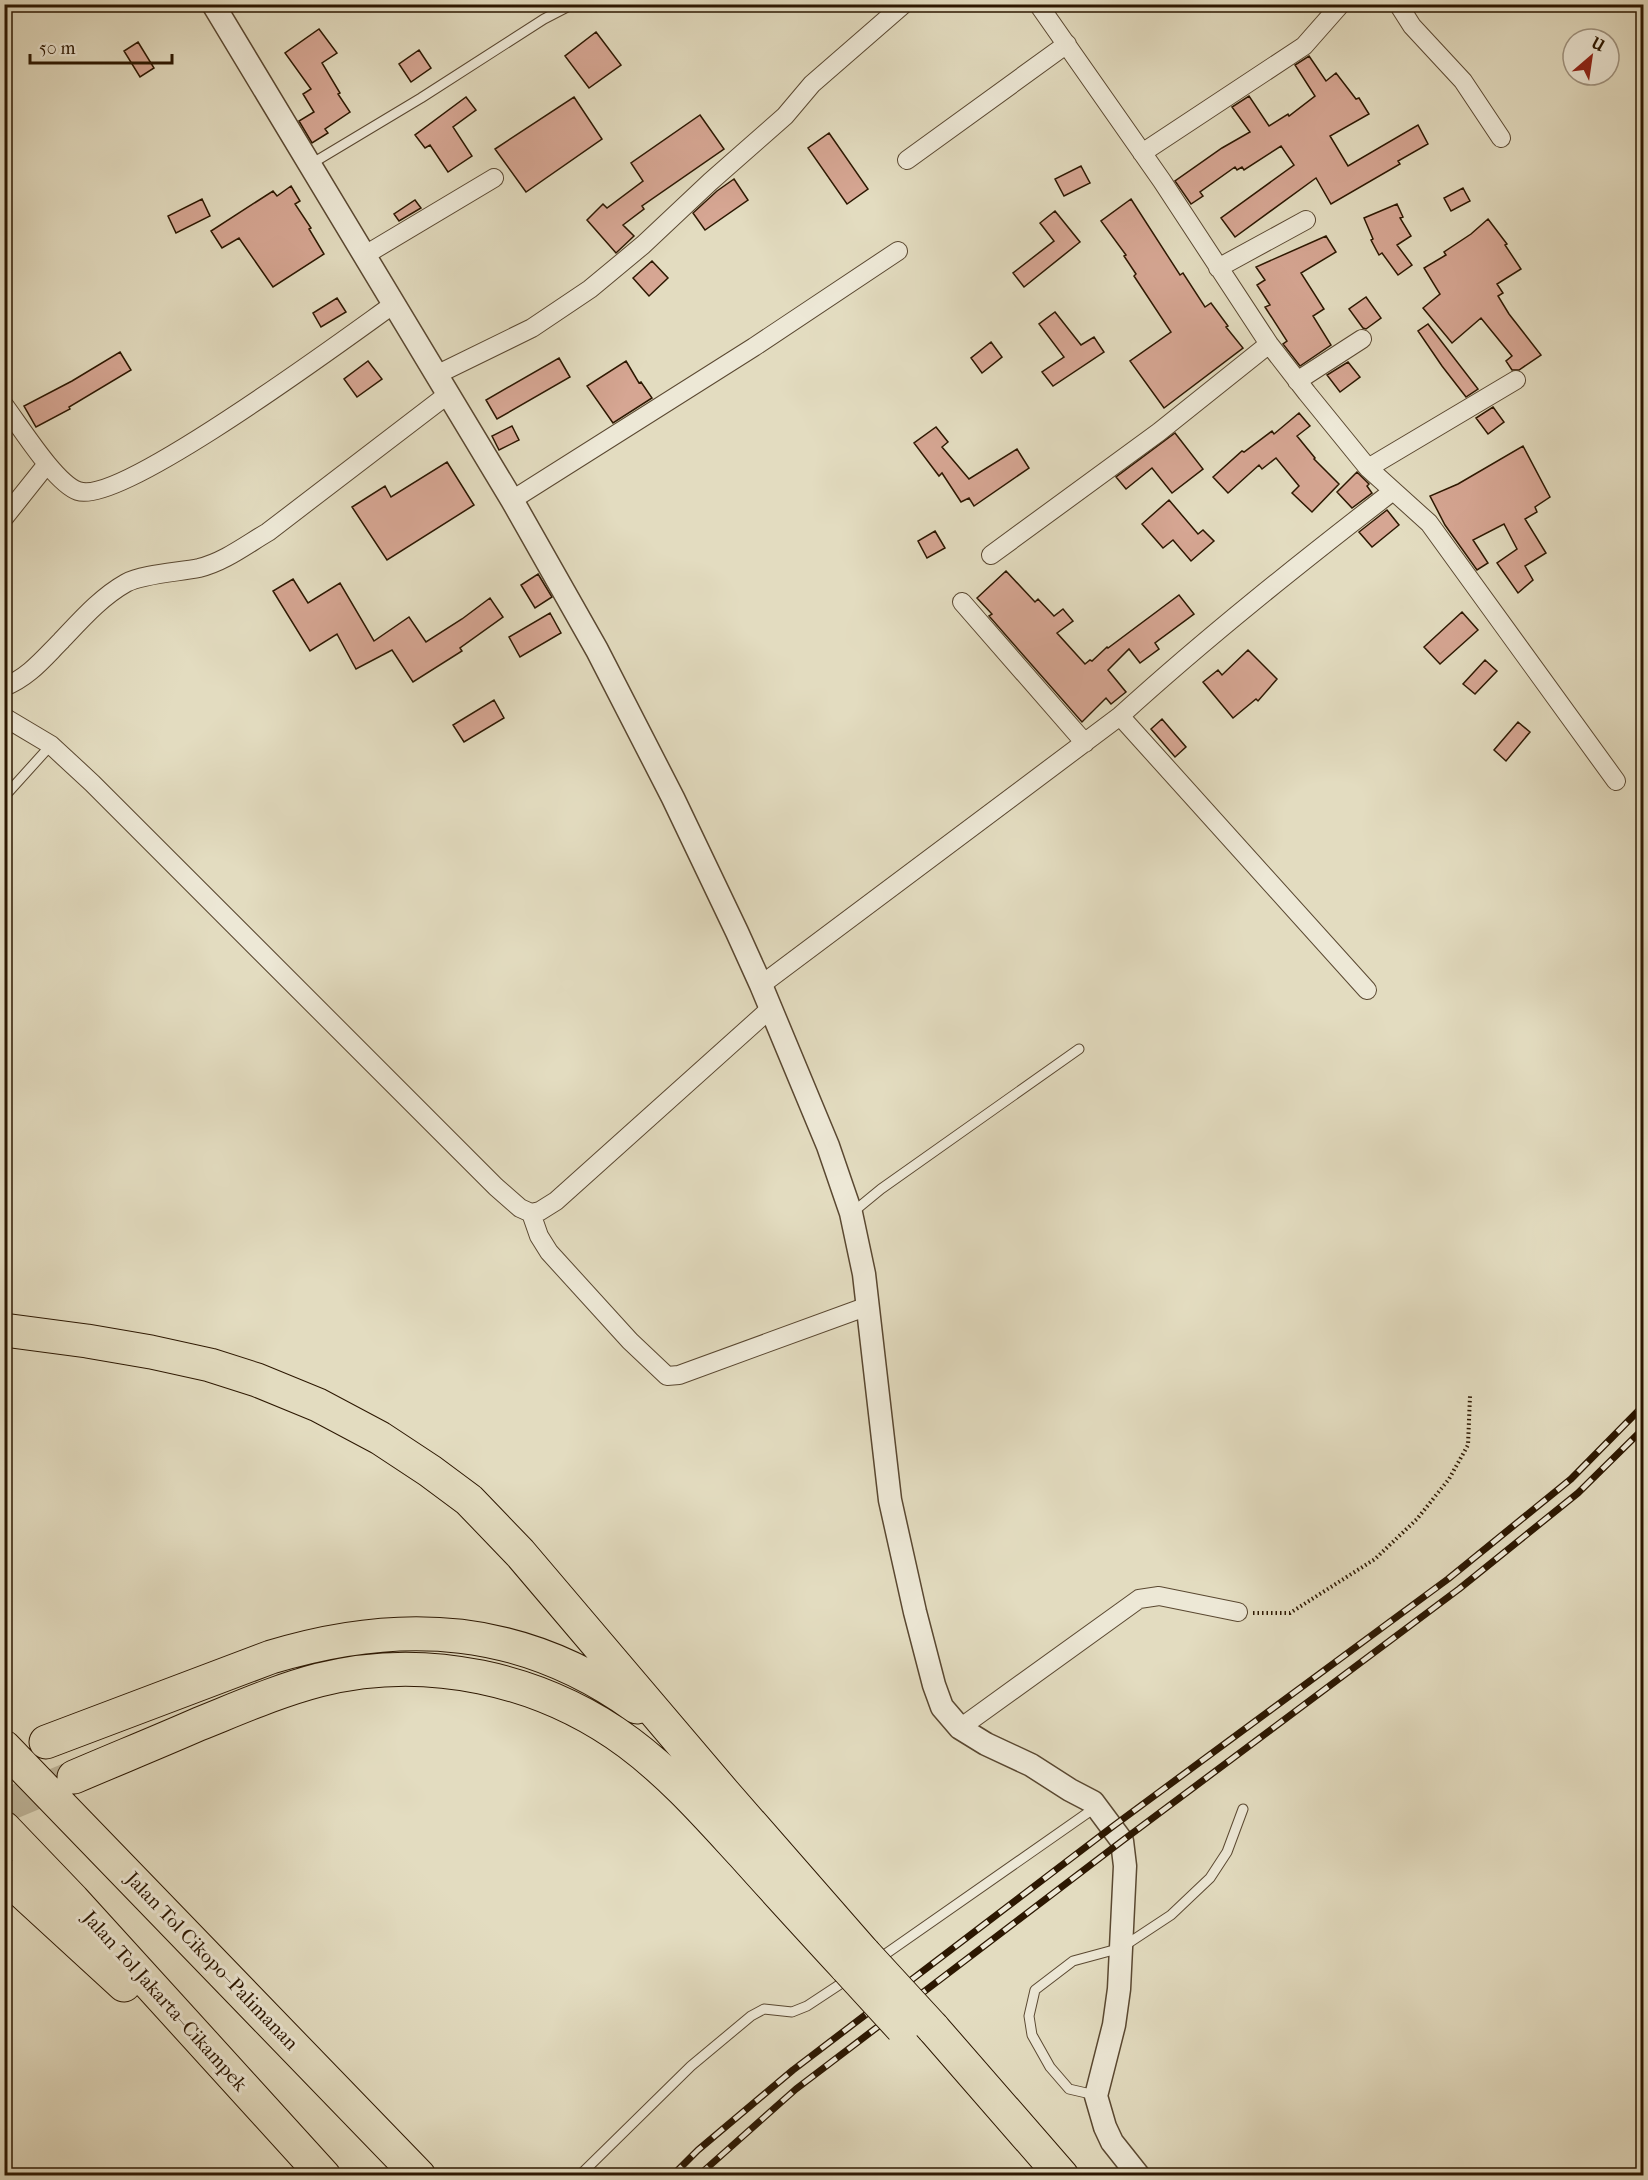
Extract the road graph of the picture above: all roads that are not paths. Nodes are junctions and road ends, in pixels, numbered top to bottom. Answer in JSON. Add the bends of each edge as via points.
{"nodes":[{"id":1,"x":213,"y":4,"type":"edge"},
{"id":2,"x":573,"y":4,"type":"edge"},
{"id":3,"x":904,"y":4,"type":"edge"},
{"id":4,"x":1038,"y":4,"type":"edge"},
{"id":5,"x":1341,"y":4,"type":"edge"},
{"id":6,"x":1398,"y":4,"type":"edge"},
{"id":7,"x":1067,"y":44,"type":"junction"},
{"id":8,"x":1501,"y":138,"type":"dead end"},
{"id":9,"x":1142,"y":153,"type":"junction"},
{"id":10,"x":907,"y":160,"type":"dead end"},
{"id":11,"x":310,"y":165,"type":"junction"},
{"id":12,"x":494,"y":178,"type":"dead end"},
{"id":13,"x":1306,"y":220,"type":"dead end"},
{"id":14,"x":898,"y":251,"type":"dead end"},
{"id":15,"x":365,"y":255,"type":"junction"},
{"id":16,"x":1218,"y":268,"type":"junction"},
{"id":17,"x":394,"y":304,"type":"junction"},
{"id":18,"x":1362,"y":339,"type":"dead end"},
{"id":19,"x":1269,"y":344,"type":"junction"},
{"id":20,"x":1516,"y":380,"type":"dead end"},
{"id":21,"x":1297,"y":381,"type":"junction"},
{"id":22,"x":441,"y":385,"type":"junction"},
{"id":23,"x":4,"y":405,"type":"edge"},
{"id":24,"x":47,"y":464,"type":"junction"},
{"id":25,"x":1368,"y":468,"type":"junction"},
{"id":26,"x":1393,"y":491,"type":"junction"},
{"id":27,"x":512,"y":500,"type":"junction"},
{"id":28,"x":4,"y":518,"type":"edge"},
{"id":29,"x":991,"y":555,"type":"dead end"},
{"id":30,"x":962,"y":602,"type":"dead end"},
{"id":31,"x":4,"y":687,"type":"edge"},
{"id":32,"x":1120,"y":716,"type":"junction"},
{"id":33,"x":4,"y":717,"type":"edge"},
{"id":34,"x":1085,"y":743,"type":"junction"},
{"id":35,"x":51,"y":745,"type":"junction"},
{"id":36,"x":1616,"y":781,"type":"dead end"},
{"id":37,"x":4,"y":797,"type":"edge"},
{"id":38,"x":760,"y":985,"type":"junction"},
{"id":39,"x":1368,"y":990,"type":"dead end"},
{"id":40,"x":770,"y":1009,"type":"junction"},
{"id":41,"x":1079,"y":1049,"type":"dead end"},
{"id":42,"x":531,"y":1213,"type":"junction"},
{"id":43,"x":851,"y":1214,"type":"junction"},
{"id":44,"x":868,"y":1306,"type":"junction"},
{"id":45,"x":4,"y":1330,"type":"edge"},
{"id":46,"x":1238,"y":1612,"type":"road end"},
{"id":47,"x":960,"y":1728,"type":"junction"},
{"id":48,"x":46,"y":1742,"type":"dead end"},
{"id":49,"x":4,"y":1746,"type":"edge"},
{"id":50,"x":74,"y":1777,"type":"tunnel mouth"},
{"id":51,"x":724,"y":1793,"type":"junction"},
{"id":52,"x":1096,"y":1807,"type":"junction"},
{"id":53,"x":1243,"y":1809,"type":"dead end"},
{"id":54,"x":4,"y":1828,"type":"edge"},
{"id":55,"x":4,"y":1875,"type":"edge"},
{"id":56,"x":1121,"y":1948,"type":"junction"},
{"id":57,"x":856,"y":1961,"type":"junction"},
{"id":58,"x":924,"y":2036,"type":"junction"},
{"id":59,"x":1096,"y":2096,"type":"junction"},
{"id":60,"x":323,"y":2175,"type":"edge"},
{"id":61,"x":419,"y":2175,"type":"edge"},
{"id":62,"x":579,"y":2175,"type":"edge"},
{"id":63,"x":1037,"y":2175,"type":"edge"},
{"id":64,"x":1062,"y":2175,"type":"edge"},
{"id":65,"x":1139,"y":2175,"type":"edge"}],
"edges":[{"from":1,"to":11,"type":"street"},
{"from":2,"to":11,"type":"lane"},
{"from":3,"to":22,"type":"street","via":[[812,84],[785,116],[643,245],[590,289]]},
{"from":4,"to":7,"type":"street"},
{"from":5,"to":9,"type":"street","via":[[1304,46]]},
{"from":6,"to":8,"type":"street","via":[[1412,26],[1463,81]]},
{"from":7,"to":9,"type":"street"},
{"from":7,"to":10,"type":"street"},
{"from":9,"to":16,"type":"street"},
{"from":11,"to":15,"type":"street"},
{"from":12,"to":15,"type":"street"},
{"from":13,"to":16,"type":"street"},
{"from":14,"to":27,"type":"street"},
{"from":15,"to":17,"type":"street"},
{"from":16,"to":19,"type":"street"},
{"from":17,"to":22,"type":"street"},
{"from":17,"to":24,"type":"street","via":[[162,462],[105,489],[80,492],[68,486]]},
{"from":18,"to":21,"type":"street"},
{"from":19,"to":21,"type":"street"},
{"from":19,"to":29,"type":"street","via":[[1159,432]]},
{"from":20,"to":25,"type":"street"},
{"from":21,"to":25,"type":"street"},
{"from":22,"to":27,"type":"street"},
{"from":22,"to":31,"type":"street","via":[[277,525],[217,562],[129,581],[93,608],[33,670]]},
{"from":23,"to":24,"type":"street"},
{"from":24,"to":28,"type":"street"},
{"from":25,"to":26,"type":"street"},
{"from":26,"to":32,"type":"street","via":[[1268,588]]},
{"from":26,"to":36,"type":"street","via":[[1429,523]]},
{"from":27,"to":38,"type":"street","via":[[659,770]]},
{"from":30,"to":34,"type":"street"},
{"from":32,"to":34,"type":"street"},
{"from":32,"to":39,"type":"street"},
{"from":33,"to":35,"type":"street"},
{"from":34,"to":38,"type":"street"},
{"from":35,"to":37,"type":"lane"},
{"from":35,"to":42,"type":"street","via":[[461,1154],[520,1208]]},
{"from":38,"to":40,"type":"street"},
{"from":40,"to":42,"type":"street","via":[[556,1201]]},
{"from":40,"to":43,"type":"street","via":[[828,1146]]},
{"from":41,"to":43,"type":"lane"},
{"from":42,"to":44,"type":"street","via":[[549,1252],[667,1376],[679,1375]]},
{"from":43,"to":44,"type":"street"},
{"from":44,"to":47,"type":"street","via":[[890,1500],[934,1686],[942,1707]]},
{"from":45,"to":51,"type":"highway","via":[[87,1341],[210,1365],[318,1405],[381,1438],[469,1500],[520,1553]]},
{"from":46,"to":47,"type":"street","via":[[1159,1596],[1139,1599]]},
{"from":47,"to":52,"type":"street","via":[[1031,1765]]},
{"from":48,"to":51,"type":"highway","via":[[238,1668],[310,1645],[413,1632],[487,1640],[527,1651],[590,1677],[619,1693],[657,1724]]},
{"from":49,"to":61,"type":"highway","name":"Jalan Tol Cikopo–Palimanan"},
{"from":50,"to":57,"type":"highway","via":[[253,1702],[321,1680],[375,1671],[425,1670],[494,1679],[563,1704],[628,1743],[657,1766]]},
{"from":51,"to":57,"type":"highway"},
{"from":52,"to":56,"type":"street","via":[[1122,1841],[1125,1866]]},
{"from":52,"to":62,"type":"lane","via":[[807,2006],[792,2012],[764,2009],[752,2016],[692,2066]]},
{"from":53,"to":56,"type":"lane","via":[[1227,1852],[1210,1878],[1172,1916]]},
{"from":54,"to":60,"type":"highway","name":"Jalan Tol Jakarta–Cikampek"},
{"from":55,"to":60,"type":"highway"},
{"from":56,"to":59,"type":"street","via":[[1114,2025]]},
{"from":56,"to":59,"type":"lane","via":[[1073,1961],[1056,1973],[1035,1990],[1029,2016],[1032,2035],[1050,2067],[1069,2089]]},
{"from":57,"to":58,"type":"highway","bridge":true},
{"from":58,"to":63,"type":"highway"},
{"from":58,"to":64,"type":"highway"},
{"from":59,"to":65,"type":"street","via":[[1112,2142]]}]}
